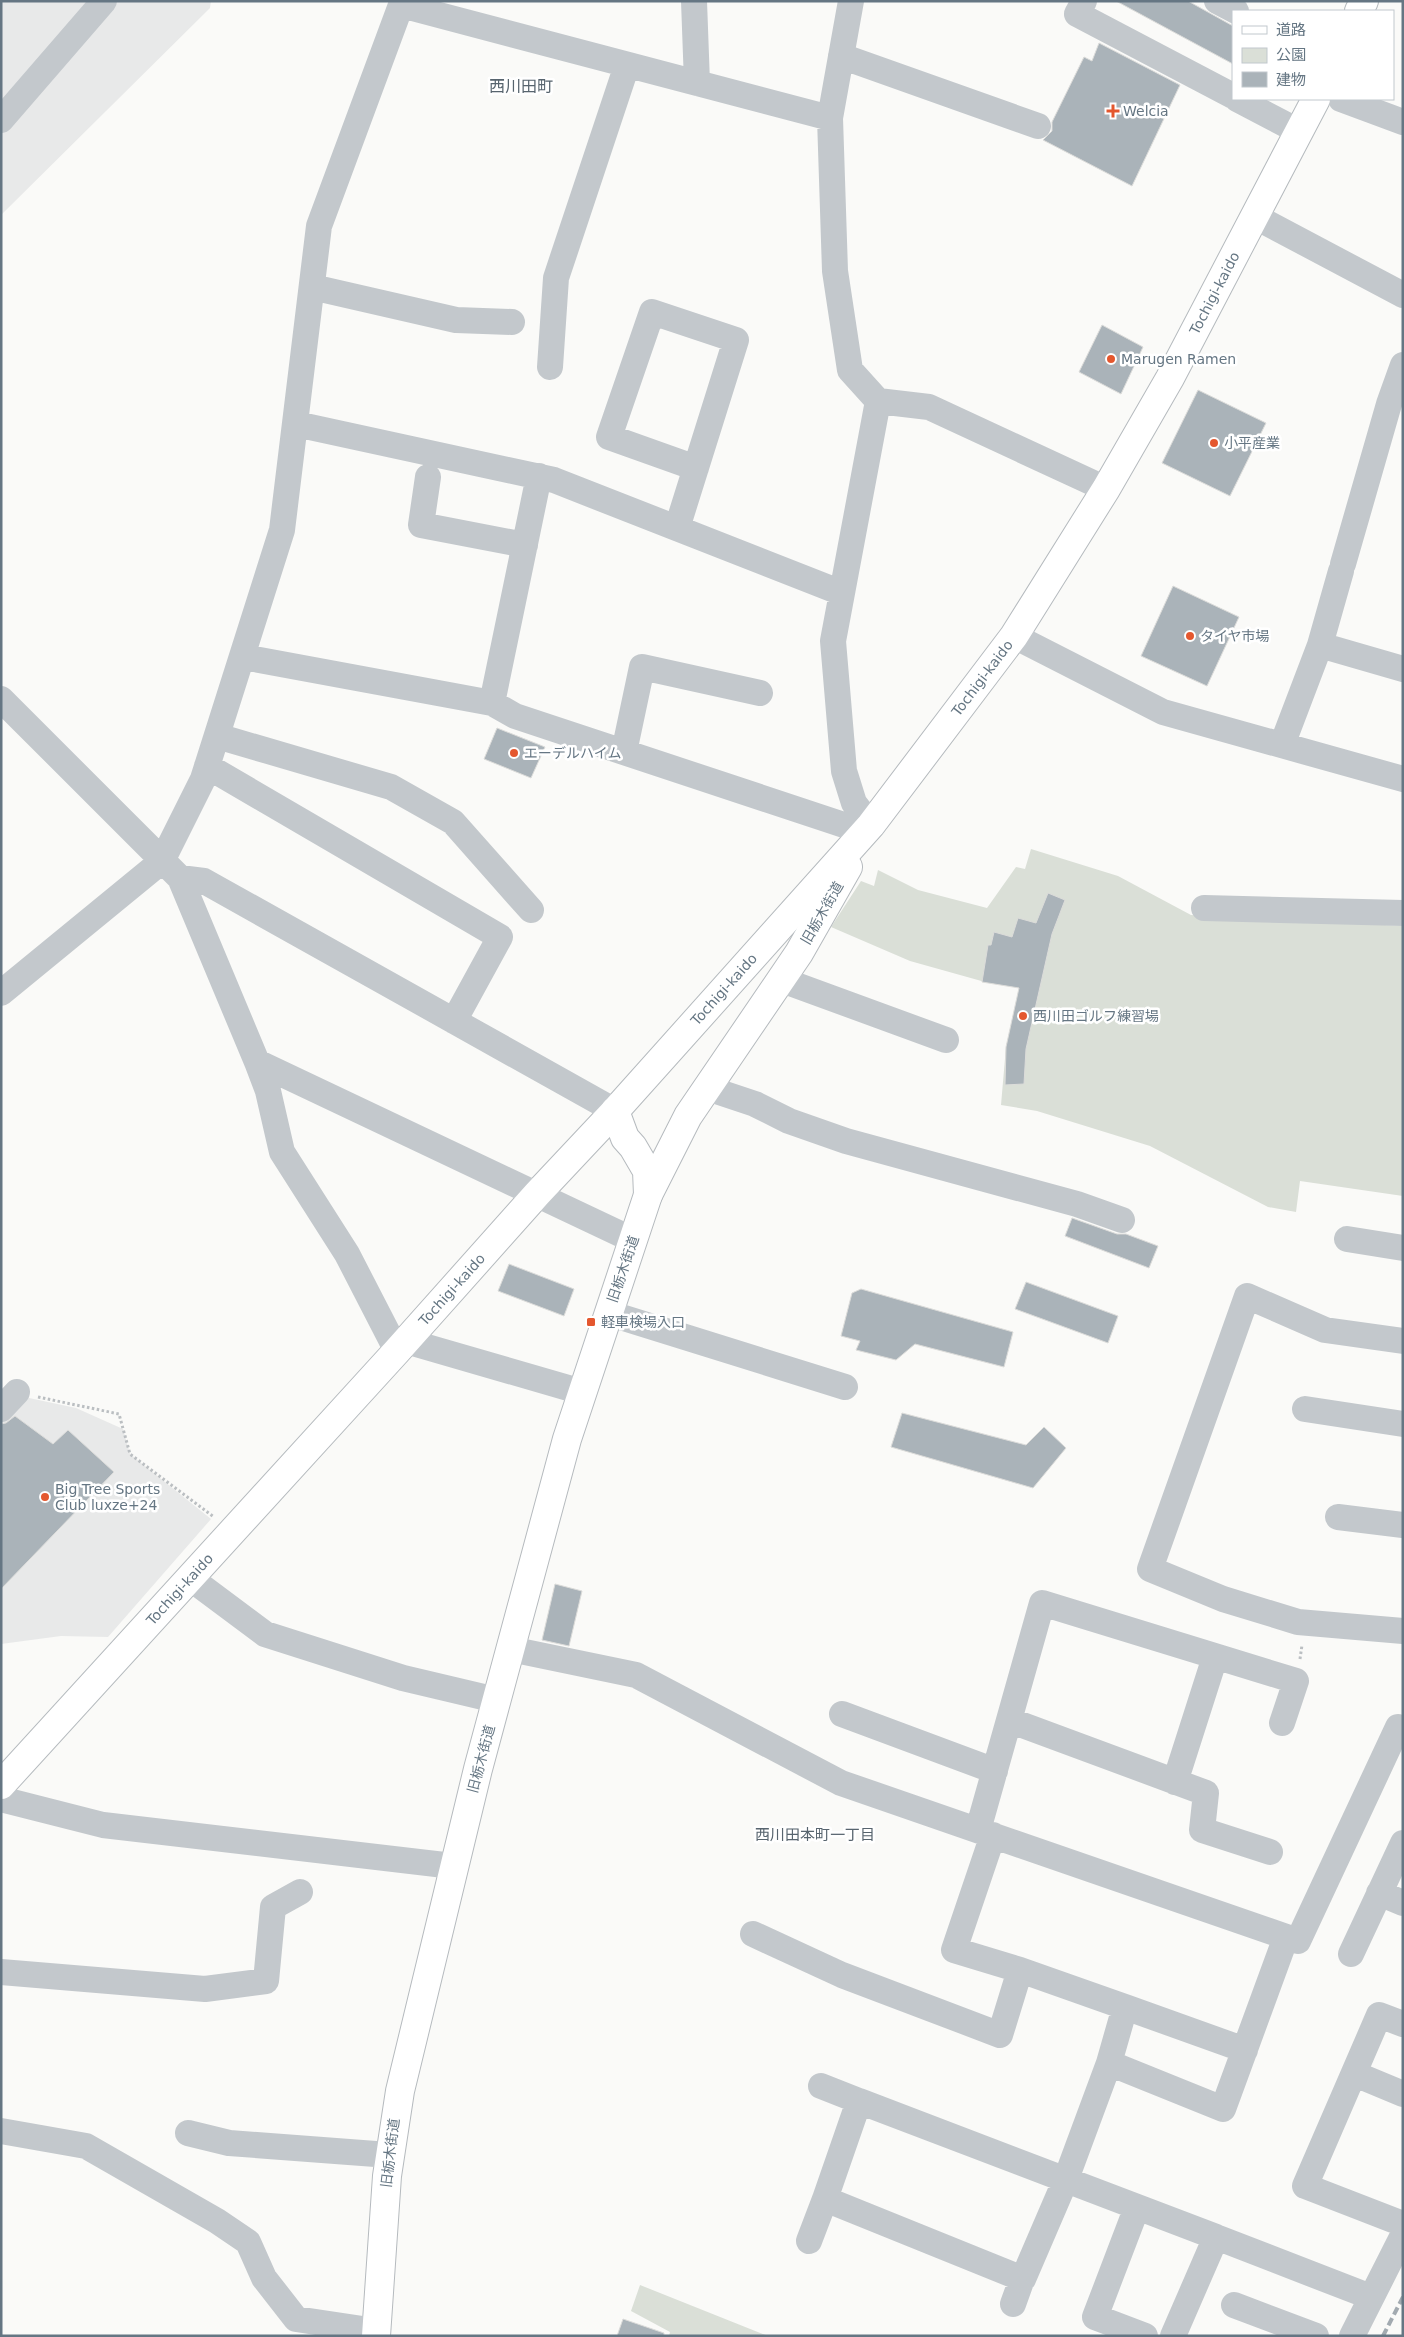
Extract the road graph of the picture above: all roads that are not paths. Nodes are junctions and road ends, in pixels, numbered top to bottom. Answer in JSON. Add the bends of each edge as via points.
{"nodes":[{"id":1,"x":104,"y":1,"type":"edge"},
{"id":2,"x":694,"y":1,"type":"edge"},
{"id":3,"x":852,"y":1,"type":"edge"},
{"id":4,"x":1084,"y":1,"type":"edge"},
{"id":5,"x":1217,"y":1,"type":"edge"},
{"id":6,"x":1234,"y":10,"type":"edge"},
{"id":7,"x":841,"y":56,"type":"junction"},
{"id":8,"x":627,"y":65,"type":"junction"},
{"id":9,"x":697,"y":83,"type":"junction"},
{"id":10,"x":1232,"y":95,"type":"edge"},
{"id":11,"x":1239,"y":100,"type":"edge"},
{"id":12,"x":1315,"y":100,"type":"edge"},
{"id":13,"x":1343,"y":100,"type":"edge"},
{"id":14,"x":830,"y":118,"type":"junction"},
{"id":15,"x":1,"y":120,"type":"edge"},
{"id":16,"x":1403,"y":122,"type":"edge"},
{"id":17,"x":1038,"y":126,"type":"dead end"},
{"id":18,"x":1298,"y":131,"type":"junction"},
{"id":19,"x":1254,"y":216,"type":"junction"},
{"id":20,"x":312,"y":287,"type":"junction"},
{"id":21,"x":1403,"y":295,"type":"edge"},
{"id":22,"x":512,"y":322,"type":"dead end"},
{"id":23,"x":1403,"y":365,"type":"edge"},
{"id":24,"x":550,"y":367,"type":"dead end"},
{"id":25,"x":878,"y":401,"type":"junction"},
{"id":26,"x":296,"y":424,"type":"junction"},
{"id":27,"x":696,"y":468,"type":"junction"},
{"id":28,"x":539,"y":476,"type":"junction"},
{"id":29,"x":428,"y":477,"type":"dead end"},
{"id":30,"x":1106,"y":489,"type":"junction"},
{"id":31,"x":677,"y":528,"type":"junction"},
{"id":32,"x":525,"y":545,"type":"junction"},
{"id":33,"x":842,"y":593,"type":"junction"},
{"id":34,"x":1014,"y":636,"type":"junction"},
{"id":35,"x":1320,"y":645,"type":"junction"},
{"id":36,"x":243,"y":657,"type":"junction"},
{"id":37,"x":1403,"y":669,"type":"edge"},
{"id":38,"x":760,"y":693,"type":"dead end"},
{"id":39,"x":1,"y":699,"type":"edge"},
{"id":40,"x":492,"y":703,"type":"junction"},
{"id":41,"x":217,"y":736,"type":"junction"},
{"id":42,"x":1282,"y":746,"type":"junction"},
{"id":43,"x":624,"y":752,"type":"junction"},
{"id":44,"x":207,"y":766,"type":"junction"},
{"id":45,"x":1403,"y":779,"type":"edge"},
{"id":46,"x":868,"y":828,"type":"junction"},
{"id":47,"x":171,"y":869,"type":"junction"},
{"id":48,"x":1204,"y":908,"type":"dead end"},
{"id":49,"x":531,"y":910,"type":"dead end"},
{"id":50,"x":1403,"y":914,"type":"edge"},
{"id":51,"x":782,"y":980,"type":"junction"},
{"id":52,"x":1,"y":993,"type":"edge"},
{"id":53,"x":454,"y":1021,"type":"junction"},
{"id":54,"x":946,"y":1040,"type":"dead end"},
{"id":55,"x":257,"y":1062,"type":"junction"},
{"id":56,"x":707,"y":1088,"type":"junction"},
{"id":57,"x":616,"y":1111,"type":"junction"},
{"id":58,"x":580,"y":1150,"type":"junction"},
{"id":59,"x":647,"y":1183,"type":"junction"},
{"id":60,"x":538,"y":1194,"type":"junction"},
{"id":61,"x":1122,"y":1220,"type":"dead end"},
{"id":62,"x":1347,"y":1239,"type":"dead end"},
{"id":63,"x":633,"y":1240,"type":"junction"},
{"id":64,"x":1403,"y":1248,"type":"edge"},
{"id":65,"x":608,"y":1313,"type":"junction"},
{"id":66,"x":1403,"y":1341,"type":"edge"},
{"id":67,"x":402,"y":1346,"type":"junction"},
{"id":68,"x":845,"y":1387,"type":"dead end"},
{"id":69,"x":582,"y":1392,"type":"junction"},
{"id":70,"x":1305,"y":1409,"type":"dead end"},
{"id":71,"x":1403,"y":1424,"type":"edge"},
{"id":72,"x":1338,"y":1517,"type":"dead end"},
{"id":73,"x":1403,"y":1525,"type":"edge"},
{"id":74,"x":190,"y":1578,"type":"junction"},
{"id":75,"x":1403,"y":1631,"type":"edge"},
{"id":76,"x":510,"y":1649,"type":"junction"},
{"id":77,"x":1215,"y":1656,"type":"junction"},
{"id":78,"x":496,"y":1700,"type":"junction"},
{"id":79,"x":842,"y":1714,"type":"dead end"},
{"id":80,"x":1009,"y":1720,"type":"junction"},
{"id":81,"x":1282,"y":1723,"type":"dead end"},
{"id":82,"x":1398,"y":1727,"type":"dead end"},
{"id":83,"x":994,"y":1771,"type":"junction"},
{"id":84,"x":1175,"y":1782,"type":"junction"},
{"id":85,"x":1,"y":1785,"type":"edge"},
{"id":86,"x":1,"y":1799,"type":"edge"},
{"id":87,"x":986,"y":1833,"type":"junction"},
{"id":88,"x":1403,"y":1842,"type":"edge"},
{"id":89,"x":1270,"y":1852,"type":"dead end"},
{"id":90,"x":453,"y":1866,"type":"junction"},
{"id":91,"x":300,"y":1892,"type":"dead end"},
{"id":92,"x":1391,"y":1898,"type":"edge"},
{"id":93,"x":752,"y":1934,"type":"dead end"},
{"id":94,"x":1286,"y":1937,"type":"junction"},
{"id":95,"x":1351,"y":1954,"type":"dead end"},
{"id":96,"x":1020,"y":1970,"type":"junction"},
{"id":97,"x":1,"y":1972,"type":"edge"},
{"id":98,"x":1126,"y":2006,"type":"junction"},
{"id":99,"x":1403,"y":2024,"type":"edge"},
{"id":100,"x":1245,"y":2050,"type":"junction"},
{"id":101,"x":1108,"y":2063,"type":"junction"},
{"id":102,"x":1355,"y":2074,"type":"junction"},
{"id":103,"x":821,"y":2086,"type":"dead end"},
{"id":104,"x":1403,"y":2094,"type":"edge"},
{"id":105,"x":859,"y":2101,"type":"junction"},
{"id":106,"x":1,"y":2131,"type":"edge"},
{"id":107,"x":188,"y":2133,"type":"dead end"},
{"id":108,"x":389,"y":2155,"type":"junction"},
{"id":109,"x":1066,"y":2179,"type":"junction"},
{"id":110,"x":825,"y":2199,"type":"junction"},
{"id":111,"x":1137,"y":2208,"type":"junction"},
{"id":112,"x":1403,"y":2224,"type":"edge"},
{"id":113,"x":1403,"y":2235,"type":"edge"},
{"id":114,"x":1216,"y":2237,"type":"junction"},
{"id":115,"x":809,"y":2241,"type":"dead end"},
{"id":116,"x":1022,"y":2278,"type":"junction"},
{"id":117,"x":1372,"y":2297,"type":"junction"},
{"id":118,"x":1012,"y":2304,"type":"dead end"},
{"id":119,"x":1234,"y":2305,"type":"dead end"},
{"id":120,"x":376,"y":2333,"type":"edge"},
{"id":121,"x":1145,"y":2336,"type":"edge"},
{"id":122,"x":1174,"y":2336,"type":"edge"},
{"id":123,"x":1316,"y":2336,"type":"edge"},
{"id":124,"x":1352,"y":2336,"type":"edge"}],
"edges":[{"from":1,"to":15,"type":"street"},
{"from":2,"to":9,"type":"street"},
{"from":3,"to":7,"type":"street"},
{"from":4,"to":10,"type":"street","via":[[1077,14]]},
{"from":5,"to":6,"type":"street"},
{"from":7,"to":14,"type":"street"},
{"from":7,"to":17,"type":"street"},
{"from":8,"to":9,"type":"street"},
{"from":8,"to":20,"type":"street","via":[[401,5],[319,226]]},
{"from":8,"to":24,"type":"street","via":[[556,278]]},
{"from":9,"to":14,"type":"street"},
{"from":11,"to":18,"type":"street"},
{"from":12,"to":18,"type":"main road","name":"Tochigi-kaido"},
{"from":13,"to":16,"type":"street"},
{"from":14,"to":25,"type":"street","via":[[835,271],[850,370]]},
{"from":18,"to":19,"type":"main road","name":"Tochigi-kaido"},
{"from":19,"to":21,"type":"street"},
{"from":19,"to":30,"type":"main road","name":"Tochigi-kaido","via":[[1170,378]]},
{"from":20,"to":22,"type":"street","via":[[456,320]]},
{"from":20,"to":26,"type":"street"},
{"from":23,"to":35,"type":"street"},
{"from":25,"to":30,"type":"street","via":[[929,407]]},
{"from":25,"to":33,"type":"street"},
{"from":26,"to":28,"type":"street"},
{"from":26,"to":36,"type":"street","via":[[282,530]]},
{"from":27,"to":27,"type":"street","via":[[736,340],[652,312],[609,437]]},
{"from":27,"to":31,"type":"street"},
{"from":28,"to":31,"type":"street"},
{"from":28,"to":32,"type":"street"},
{"from":29,"to":32,"type":"street","via":[[420,525]]},
{"from":30,"to":34,"type":"main road","name":"Tochigi-kaido"},
{"from":31,"to":33,"type":"street"},
{"from":32,"to":40,"type":"street"},
{"from":33,"to":46,"type":"street","via":[[833,641],[844,771],[854,804]]},
{"from":34,"to":42,"type":"street","via":[[1162,712]]},
{"from":34,"to":46,"type":"main road","name":"Tochigi-kaido"},
{"from":35,"to":37,"type":"street"},
{"from":35,"to":42,"type":"street"},
{"from":36,"to":40,"type":"street"},
{"from":36,"to":41,"type":"street"},
{"from":38,"to":43,"type":"street","via":[[642,667]]},
{"from":39,"to":47,"type":"street"},
{"from":40,"to":43,"type":"street","via":[[515,716]]},
{"from":41,"to":44,"type":"street"},
{"from":41,"to":49,"type":"street","via":[[391,787],[453,822]]},
{"from":42,"to":45,"type":"street"},
{"from":43,"to":46,"type":"street"},
{"from":44,"to":47,"type":"street"},
{"from":44,"to":53,"type":"street","via":[[500,937]]},
{"from":46,"to":51,"type":"main road","name":"旧栃木街道"},
{"from":46,"to":57,"type":"main road","name":"Tochigi-kaido"},
{"from":47,"to":52,"type":"street"},
{"from":47,"to":53,"type":"street","via":[[204,882]]},
{"from":47,"to":55,"type":"street"},
{"from":48,"to":50,"type":"street"},
{"from":51,"to":54,"type":"street"},
{"from":51,"to":56,"type":"main road","name":"旧栃木街道"},
{"from":51,"to":59,"type":"main road","via":[[776,979],[767,984],[682,1108]]},
{"from":53,"to":57,"type":"street"},
{"from":55,"to":60,"type":"street"},
{"from":55,"to":67,"type":"street","via":[[268,1090],[282,1152]]},
{"from":56,"to":59,"type":"main road","name":"旧栃木街道"},
{"from":56,"to":61,"type":"street","via":[[846,1141],[1077,1204]]},
{"from":57,"to":58,"type":"main road","name":"Tochigi-kaido"},
{"from":57,"to":59,"type":"main road"},
{"from":58,"to":59,"type":"main road","via":[[594,1146],[609,1147],[632,1158]]},
{"from":58,"to":60,"type":"main road","name":"Tochigi-kaido"},
{"from":59,"to":63,"type":"main road","name":"旧栃木街道"},
{"from":60,"to":63,"type":"street"},
{"from":60,"to":67,"type":"main road","name":"Tochigi-kaido"},
{"from":62,"to":64,"type":"street"},
{"from":63,"to":65,"type":"main road","name":"旧栃木街道"},
{"from":65,"to":68,"type":"street"},
{"from":65,"to":69,"type":"main road","name":"旧栃木街道"},
{"from":66,"to":75,"type":"street","via":[[1326,1330],[1247,1296],[1150,1569],[1223,1598],[1306,1622]]},
{"from":67,"to":69,"type":"street"},
{"from":67,"to":74,"type":"main road","name":"Tochigi-kaido"},
{"from":69,"to":76,"type":"main road","name":"旧栃木街道"},
{"from":70,"to":71,"type":"street"},
{"from":72,"to":73,"type":"street"},
{"from":74,"to":78,"type":"street","via":[[265,1634],[403,1678]]},
{"from":74,"to":85,"type":"main road","name":"Tochigi-kaido"},
{"from":76,"to":78,"type":"main road","name":"旧栃木街道"},
{"from":76,"to":87,"type":"street","via":[[636,1674],[841,1783]]},
{"from":77,"to":80,"type":"street","via":[[1042,1603]]},
{"from":77,"to":81,"type":"street","via":[[1296,1681]]},
{"from":77,"to":84,"type":"street"},
{"from":78,"to":90,"type":"main road","name":"旧栃木街道"},
{"from":79,"to":83,"type":"street"},
{"from":80,"to":83,"type":"street"},
{"from":80,"to":84,"type":"street"},
{"from":82,"to":94,"type":"street","via":[[1298,1941]]},
{"from":83,"to":87,"type":"street"},
{"from":84,"to":89,"type":"street","via":[[1206,1793],[1202,1830]]},
{"from":86,"to":90,"type":"street","via":[[103,1825]]},
{"from":87,"to":94,"type":"street"},
{"from":87,"to":96,"type":"street","via":[[954,1950]]},
{"from":88,"to":92,"type":"street"},
{"from":90,"to":108,"type":"main road","name":"旧栃木街道","via":[[400,2091]]},
{"from":91,"to":97,"type":"street","via":[[273,1907],[266,1981],[205,1989]]},
{"from":92,"to":95,"type":"street"},
{"from":93,"to":96,"type":"street","via":[[842,1975],[1000,2035]]},
{"from":94,"to":100,"type":"street"},
{"from":96,"to":98,"type":"street"},
{"from":98,"to":100,"type":"street"},
{"from":98,"to":101,"type":"street"},
{"from":99,"to":102,"type":"street","via":[[1379,2015]]},
{"from":100,"to":101,"type":"street","via":[[1223,2109]]},
{"from":101,"to":109,"type":"street"},
{"from":102,"to":104,"type":"street"},
{"from":102,"to":112,"type":"street","via":[[1305,2186]]},
{"from":103,"to":105,"type":"street"},
{"from":105,"to":109,"type":"street"},
{"from":105,"to":110,"type":"street"},
{"from":106,"to":120,"type":"street","via":[[86,2146],[217,2220],[248,2242],[264,2278],[296,2319]]},
{"from":107,"to":108,"type":"street","via":[[229,2142]]},
{"from":108,"to":120,"type":"main road","name":"旧栃木街道"},
{"from":109,"to":111,"type":"street"},
{"from":109,"to":116,"type":"street"},
{"from":110,"to":115,"type":"street"},
{"from":110,"to":116,"type":"street"},
{"from":111,"to":114,"type":"street"},
{"from":111,"to":121,"type":"street","via":[[1095,2317]]},
{"from":113,"to":117,"type":"street"},
{"from":114,"to":117,"type":"street"},
{"from":114,"to":122,"type":"street"},
{"from":116,"to":118,"type":"street"},
{"from":117,"to":124,"type":"street"},
{"from":119,"to":123,"type":"street"}]}
